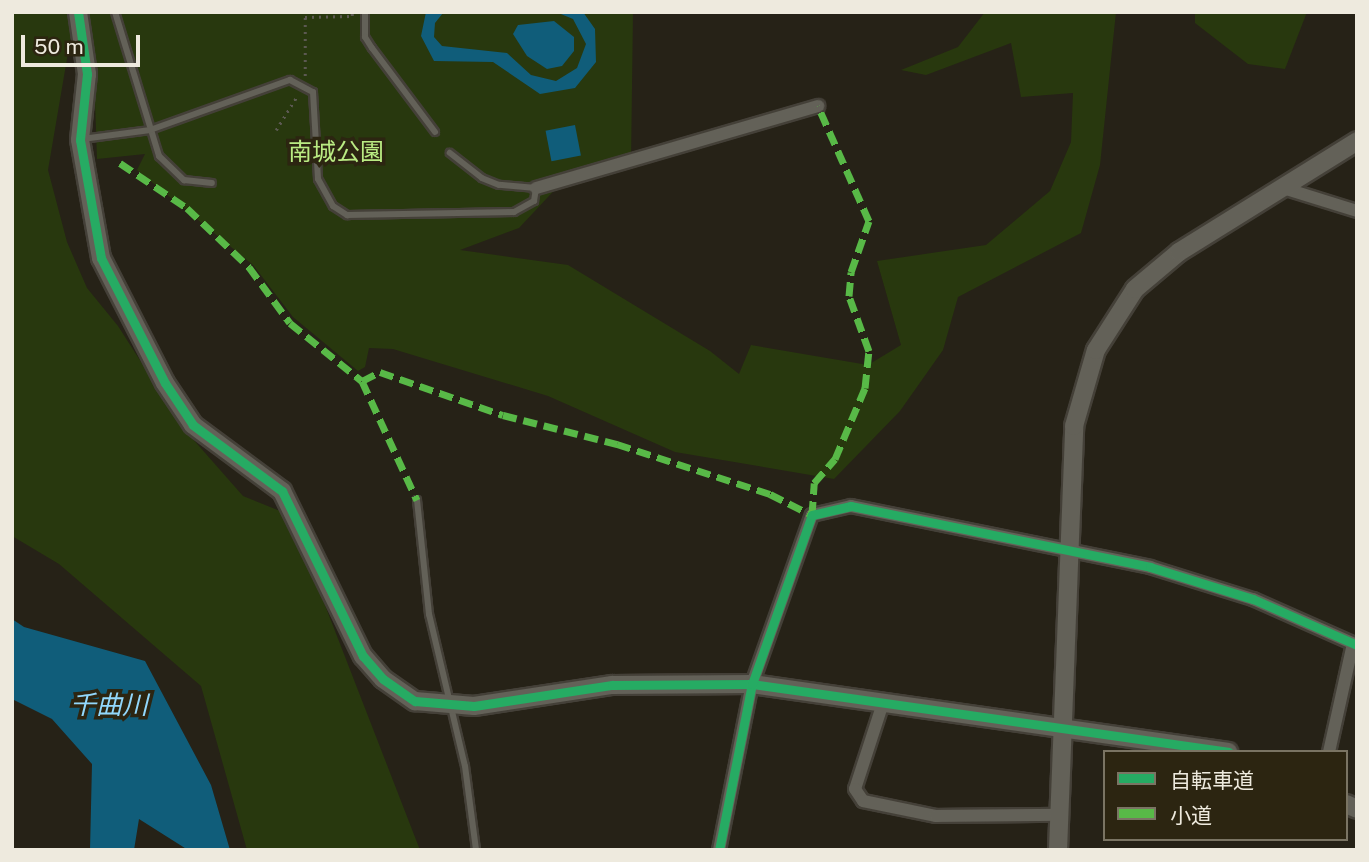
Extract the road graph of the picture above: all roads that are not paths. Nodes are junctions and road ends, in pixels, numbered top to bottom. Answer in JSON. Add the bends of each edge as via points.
{"nodes":[{"id":1,"x":78,"y":12,"type":"edge"},
{"id":2,"x":115,"y":12,"type":"edge"},
{"id":3,"x":365,"y":12,"type":"edge"},
{"id":4,"x":818,"y":106,"type":"dead end"},
{"id":5,"x":150,"y":130,"type":"junction"},
{"id":6,"x":435,"y":132,"type":"dead end"},
{"id":7,"x":80,"y":140,"type":"junction"},
{"id":8,"x":1357,"y":141,"type":"edge"},
{"id":9,"x":450,"y":153,"type":"dead end"},
{"id":10,"x":212,"y":183,"type":"dead end"},
{"id":11,"x":1280,"y":187,"type":"junction"},
{"id":12,"x":536,"y":188,"type":"junction"},
{"id":13,"x":1357,"y":211,"type":"edge"},
{"id":14,"x":417,"y":500,"type":"dead end"},
{"id":15,"x":1069,"y":553,"type":"junction"},
{"id":16,"x":1355,"y":644,"type":"edge"},
{"id":17,"x":752,"y":684,"type":"junction"},
{"id":18,"x":882,"y":706,"type":"junction"},
{"id":19,"x":449,"y":707,"type":"junction"},
{"id":20,"x":1063,"y":730,"type":"junction"},
{"id":21,"x":1213,"y":750,"type":"edge"},
{"id":22,"x":1329,"y":750,"type":"edge"},
{"id":23,"x":1059,"y":815,"type":"junction"},
{"id":24,"x":476,"y":850,"type":"edge"},
{"id":25,"x":719,"y":850,"type":"edge"},
{"id":26,"x":1058,"y":850,"type":"edge"}],
"edges":[{"from":1,"to":7,"type":"street","via":[[87,74]]},
{"from":2,"to":5,"type":"lane"},
{"from":3,"to":6,"type":"lane","via":[[365,37]]},
{"from":4,"to":12,"type":"street"},
{"from":5,"to":7,"type":"lane"},
{"from":5,"to":10,"type":"lane","via":[[159,156],[184,180]]},
{"from":5,"to":12,"type":"lane","via":[[290,80],[313,92],[318,179],[333,206],[347,215],[514,212],[534,201]]},
{"from":7,"to":19,"type":"street","via":[[101,258],[165,383],[193,425],[282,491],[363,656],[383,679],[415,701]]},
{"from":8,"to":11,"type":"street"},
{"from":9,"to":12,"type":"lane","via":[[499,185]]},
{"from":11,"to":13,"type":"street"},
{"from":11,"to":15,"type":"street","via":[[1179,253],[1135,289],[1111,322],[1083,385],[1074,426]]},
{"from":14,"to":19,"type":"lane","via":[[429,614]]},
{"from":15,"to":16,"type":"street","via":[[1150,567],[1253,599]]},
{"from":15,"to":17,"type":"street","via":[[1019,537],[966,532],[851,506],[812,515]]},
{"from":15,"to":20,"type":"street"},
{"from":16,"to":22,"type":"street"},
{"from":17,"to":18,"type":"street"},
{"from":17,"to":19,"type":"street","via":[[612,685]]},
{"from":17,"to":25,"type":"street"},
{"from":18,"to":20,"type":"street"},
{"from":18,"to":23,"type":"street","via":[[855,789],[863,801],[936,816]]},
{"from":19,"to":24,"type":"lane","via":[[465,766]]},
{"from":20,"to":21,"type":"street"},
{"from":20,"to":23,"type":"street"},
{"from":23,"to":26,"type":"street"}]}
